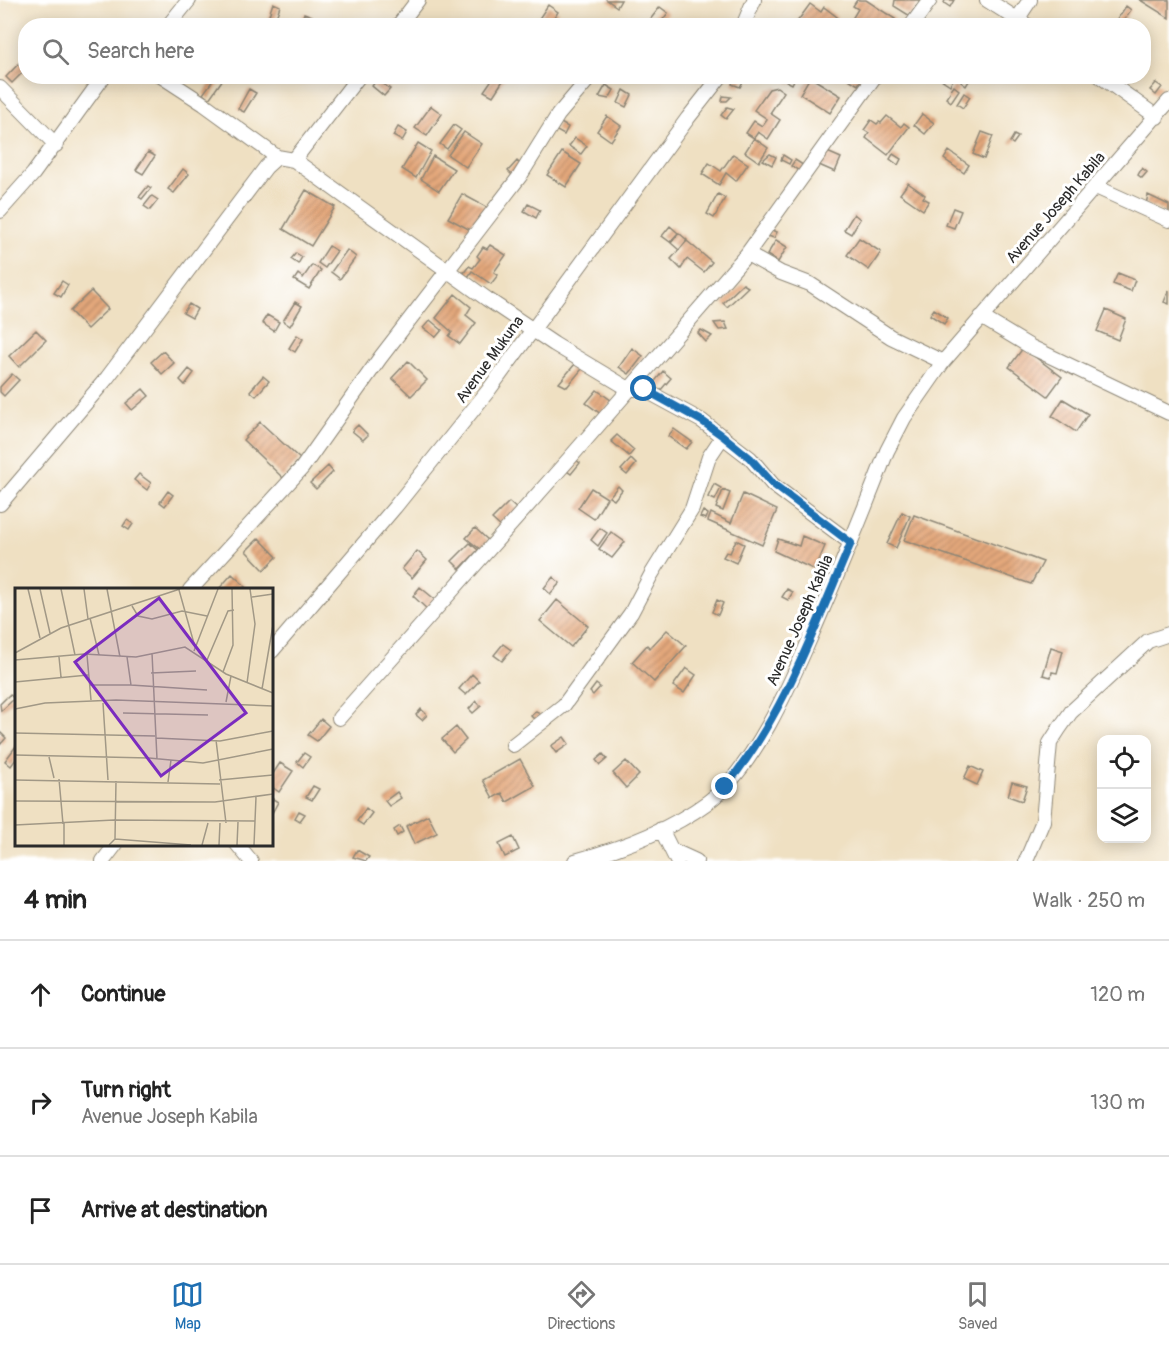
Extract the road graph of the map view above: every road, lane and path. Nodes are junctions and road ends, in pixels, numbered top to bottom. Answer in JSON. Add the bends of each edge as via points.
{"nodes":[{"id":1,"x":189,"y":0,"type":"edge"},
{"id":2,"x":418,"y":0,"type":"edge"},
{"id":3,"x":754,"y":0,"type":"edge"},
{"id":4,"x":930,"y":0,"type":"edge"},
{"id":5,"x":987,"y":0,"type":"edge"},
{"id":6,"x":1030,"y":0,"type":"edge"},
{"id":7,"x":174,"y":18,"type":"edge"},
{"id":8,"x":404,"y":18,"type":"edge"},
{"id":9,"x":746,"y":18,"type":"edge"},
{"id":10,"x":917,"y":18,"type":"edge"},
{"id":11,"x":1016,"y":18,"type":"edge"},
{"id":12,"x":1024,"y":18,"type":"edge"},
{"id":13,"x":98,"y":84,"type":"edge"},
{"id":14,"x":173,"y":84,"type":"edge"},
{"id":15,"x":353,"y":84,"type":"edge"},
{"id":16,"x":584,"y":84,"type":"edge"},
{"id":17,"x":715,"y":84,"type":"edge"},
{"id":18,"x":868,"y":84,"type":"edge"},
{"id":19,"x":1111,"y":84,"type":"edge"},
{"id":20,"x":0,"y":88,"type":"edge"},
{"id":21,"x":1169,"y":101,"type":"edge"},
{"id":22,"x":1157,"y":117,"type":"junction"},
{"id":23,"x":56,"y":145,"type":"junction"},
{"id":24,"x":277,"y":157,"type":"junction"},
{"id":25,"x":294,"y":160,"type":"junction"},
{"id":26,"x":1096,"y":187,"type":"junction"},
{"id":27,"x":0,"y":211,"type":"edge"},
{"id":28,"x":1169,"y":220,"type":"edge"},
{"id":29,"x":747,"y":254,"type":"junction"},
{"id":30,"x":447,"y":270,"type":"junction"},
{"id":31,"x":981,"y":317,"type":"junction"},
{"id":32,"x":532,"y":329,"type":"junction"},
{"id":33,"x":943,"y":362,"type":"junction"},
{"id":34,"x":629,"y":388,"type":"junction"},
{"id":35,"x":1169,"y":413,"type":"edge"},
{"id":36,"x":723,"y":436,"type":"junction"},
{"id":37,"x":0,"y":504,"type":"edge"},
{"id":38,"x":851,"y":543,"type":"junction"},
{"id":39,"x":192,"y":588,"type":"edge"},
{"id":40,"x":1169,"y":634,"type":"edge"},
{"id":41,"x":273,"y":650,"type":"edge"},
{"id":42,"x":339,"y":718,"type":"dead end"},
{"id":43,"x":513,"y":745,"type":"dead end"},
{"id":44,"x":661,"y":829,"type":"junction"},
{"id":45,"x":114,"y":846,"type":"edge"},
{"id":46,"x":239,"y":846,"type":"edge"},
{"id":47,"x":674,"y":855,"type":"edge"},
{"id":48,"x":103,"y":861,"type":"edge"},
{"id":49,"x":251,"y":861,"type":"edge"},
{"id":50,"x":575,"y":861,"type":"edge"},
{"id":51,"x":696,"y":861,"type":"edge"},
{"id":52,"x":1026,"y":861,"type":"edge"}],
"edges":[{"from":1,"to":7,"type":"street"},
{"from":2,"to":8,"type":"street"},
{"from":3,"to":9,"type":"street"},
{"from":4,"to":10,"type":"street"},
{"from":5,"to":11,"type":"street"},
{"from":6,"to":12,"type":"street"},
{"from":13,"to":23,"type":"street"},
{"from":14,"to":24,"type":"street"},
{"from":15,"to":25,"type":"street"},
{"from":16,"to":30,"type":"street"},
{"from":17,"to":32,"type":"street","name":"Avenue Mukuna"},
{"from":18,"to":29,"type":"street"},
{"from":19,"to":22,"type":"street"},
{"from":20,"to":23,"type":"street"},
{"from":21,"to":22,"type":"street","name":"Avenue Joseph Kabila"},
{"from":22,"to":26,"type":"street","name":"Avenue Joseph Kabila"},
{"from":23,"to":27,"type":"street"},
{"from":24,"to":25,"type":"street"},
{"from":24,"to":37,"type":"street","via":[[107,378]]},
{"from":25,"to":30,"type":"street"},
{"from":26,"to":28,"type":"street"},
{"from":26,"to":31,"type":"street","name":"Avenue Joseph Kabila"},
{"from":29,"to":33,"type":"street","via":[[810,284],[891,337]]},
{"from":29,"to":34,"type":"street"},
{"from":30,"to":32,"type":"street"},
{"from":30,"to":39,"type":"street","via":[[302,468]]},
{"from":31,"to":33,"type":"street","name":"Avenue Joseph Kabila"},
{"from":31,"to":35,"type":"street","via":[[1031,347]]},
{"from":32,"to":34,"type":"street"},
{"from":32,"to":41,"type":"street","name":"Avenue Mukuna","via":[[439,453]]},
{"from":33,"to":38,"type":"street","name":"Avenue Joseph Kabila","via":[[904,418],[887,451]]},
{"from":34,"to":36,"type":"street","via":[[644,389]]},
{"from":34,"to":42,"type":"street"},
{"from":36,"to":38,"type":"street","via":[[773,484]]},
{"from":36,"to":43,"type":"street","via":[[709,457],[692,509],[631,613],[564,705]]},
{"from":38,"to":44,"type":"street","name":"Avenue Joseph Kabila","via":[[798,665],[738,772],[708,802]]},
{"from":40,"to":52,"type":"street","via":[[1148,641],[1071,712],[1050,743],[1043,821]]},
{"from":44,"to":47,"type":"street"},
{"from":44,"to":50,"type":"street","name":"Avenue Joseph Kabila"},
{"from":45,"to":48,"type":"street"},
{"from":46,"to":49,"type":"street"},
{"from":47,"to":51,"type":"street"}]}
